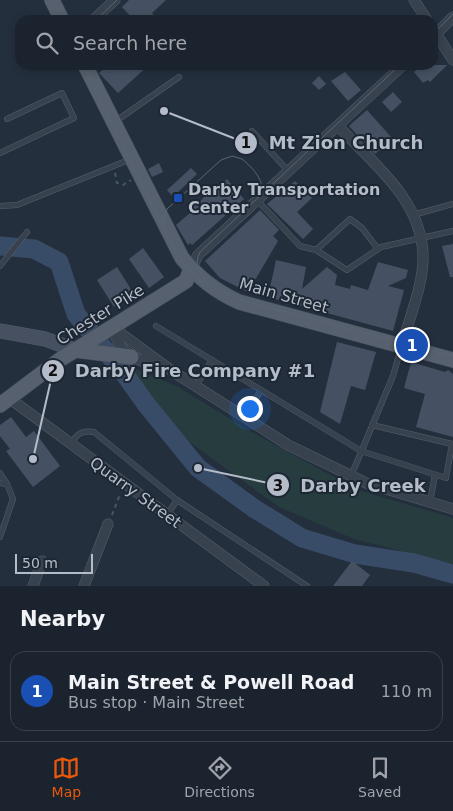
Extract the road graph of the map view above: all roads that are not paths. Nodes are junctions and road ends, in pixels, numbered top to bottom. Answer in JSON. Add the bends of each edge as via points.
{"nodes":[{"id":1,"x":52,"y":0,"type":"edge"},
{"id":2,"x":115,"y":0,"type":"edge"},
{"id":3,"x":414,"y":0,"type":"edge"},
{"id":4,"x":60,"y":15,"type":"edge"},
{"id":5,"x":98,"y":15,"type":"edge"},
{"id":6,"x":424,"y":15,"type":"edge"},
{"id":7,"x":453,"y":17,"type":"edge"},
{"id":8,"x":438,"y":30,"type":"edge"},
{"id":9,"x":438,"y":39,"type":"edge"},
{"id":10,"x":453,"y":60,"type":"edge"},
{"id":11,"x":87,"y":70,"type":"edge"},
{"id":12,"x":398,"y":70,"type":"edge"},
{"id":13,"x":179,"y":77,"type":"dead end"},
{"id":14,"x":6,"y":119,"type":"dead end"},
{"id":15,"x":113,"y":122,"type":"junction"},
{"id":16,"x":338,"y":126,"type":"junction"},
{"id":17,"x":252,"y":131,"type":"dead end"},
{"id":18,"x":1,"y":150,"type":"edge"},
{"id":19,"x":131,"y":159,"type":"junction"},
{"id":20,"x":289,"y":172,"type":"junction"},
{"id":21,"x":258,"y":201,"type":"junction"},
{"id":22,"x":453,"y":204,"type":"edge"},
{"id":23,"x":0,"y":206,"type":"edge"},
{"id":24,"x":413,"y":215,"type":"junction"},
{"id":25,"x":453,"y":231,"type":"edge"},
{"id":26,"x":28,"y":232,"type":"dead end"},
{"id":27,"x":421,"y":238,"type":"junction"},
{"id":28,"x":378,"y":249,"type":"junction"},
{"id":29,"x":316,"y":250,"type":"junction"},
{"id":30,"x":1,"y":264,"type":"edge"},
{"id":31,"x":191,"y":269,"type":"junction"},
{"id":32,"x":156,"y":326,"type":"dead end"},
{"id":33,"x":0,"y":331,"type":"edge"},
{"id":34,"x":107,"y":331,"type":"junction"},
{"id":35,"x":402,"y":345,"type":"junction"},
{"id":36,"x":75,"y":350,"type":"junction"},
{"id":37,"x":124,"y":356,"type":"junction"},
{"id":38,"x":212,"y":360,"type":"junction"},
{"id":39,"x":453,"y":360,"type":"edge"},
{"id":40,"x":172,"y":371,"type":"junction"},
{"id":41,"x":196,"y":386,"type":"junction"},
{"id":42,"x":262,"y":390,"type":"junction"},
{"id":43,"x":4,"y":402,"type":"edge"},
{"id":44,"x":245,"y":417,"type":"junction"},
{"id":45,"x":372,"y":425,"type":"junction"},
{"id":46,"x":70,"y":444,"type":"junction"},
{"id":47,"x":452,"y":444,"type":"edge"},
{"id":48,"x":362,"y":451,"type":"junction"},
{"id":49,"x":0,"y":473,"type":"edge"},
{"id":50,"x":435,"y":475,"type":"junction"},
{"id":51,"x":351,"y":476,"type":"junction"},
{"id":52,"x":0,"y":483,"type":"edge"},
{"id":53,"x":7,"y":484,"type":"junction"},
{"id":54,"x":177,"y":500,"type":"junction"},
{"id":55,"x":430,"y":502,"type":"junction"},
{"id":56,"x":453,"y":509,"type":"edge"},
{"id":57,"x":167,"y":515,"type":"junction"},
{"id":58,"x":0,"y":517,"type":"edge"},
{"id":59,"x":110,"y":519,"type":"road end"},
{"id":60,"x":6,"y":520,"type":"junction"},
{"id":61,"x":0,"y":537,"type":"edge"},
{"id":62,"x":42,"y":561,"type":"dead end"},
{"id":63,"x":262,"y":585,"type":"edge"},
{"id":64,"x":33,"y":586,"type":"edge"},
{"id":65,"x":84,"y":586,"type":"edge"},
{"id":66,"x":308,"y":586,"type":"edge"}],
"edges":[{"from":1,"to":4,"type":"main road"},
{"from":2,"to":5,"type":"street"},
{"from":3,"to":6,"type":"street"},
{"from":7,"to":8,"type":"street"},
{"from":9,"to":10,"type":"street"},
{"from":11,"to":15,"type":"main road","name":"Main Street"},
{"from":12,"to":16,"type":"street"},
{"from":13,"to":15,"type":"lane"},
{"from":14,"to":18,"type":"lane","via":[[62,93],[74,118]]},
{"from":15,"to":19,"type":"main road","name":"Main Street"},
{"from":16,"to":20,"type":"street"},
{"from":16,"to":24,"type":"street","via":[[388,177],[407,201]]},
{"from":17,"to":20,"type":"lane"},
{"from":19,"to":23,"type":"lane","via":[[17,205]]},
{"from":19,"to":31,"type":"main road","name":"Main Street","via":[[182,258]]},
{"from":20,"to":21,"type":"street"},
{"from":21,"to":29,"type":"lane","via":[[300,246]]},
{"from":21,"to":31,"type":"street","via":[[198,255]]},
{"from":22,"to":24,"type":"lane"},
{"from":24,"to":27,"type":"street"},
{"from":25,"to":27,"type":"lane"},
{"from":26,"to":30,"type":"lane"},
{"from":27,"to":28,"type":"lane"},
{"from":27,"to":35,"type":"street","via":[[424,258],[421,276]]},
{"from":28,"to":29,"type":"lane","via":[[347,270]]},
{"from":28,"to":29,"type":"lane","via":[[350,218]]},
{"from":31,"to":34,"type":"main road","name":"Chester Pike","via":[[186,281]]},
{"from":31,"to":35,"type":"main road","name":"Main Street","via":[[218,292],[239,302]]},
{"from":32,"to":38,"type":"lane"},
{"from":33,"to":36,"type":"street","via":[[45,339]]},
{"from":34,"to":36,"type":"main road","name":"Chester Pike"},
{"from":34,"to":37,"type":"street"},
{"from":34,"to":40,"type":"street"},
{"from":35,"to":39,"type":"main road","name":"Main Street"},
{"from":35,"to":45,"type":"lane","via":[[394,376]]},
{"from":36,"to":37,"type":"main road"},
{"from":36,"to":43,"type":"main road","name":"Chester Pike"},
{"from":37,"to":40,"type":"street"},
{"from":38,"to":41,"type":"lane"},
{"from":38,"to":42,"type":"lane"},
{"from":40,"to":41,"type":"street"},
{"from":41,"to":44,"type":"street"},
{"from":42,"to":44,"type":"lane"},
{"from":42,"to":48,"type":"lane"},
{"from":43,"to":46,"type":"street","name":"Quarry Street"},
{"from":44,"to":51,"type":"street","via":[[288,445]]},
{"from":45,"to":47,"type":"lane"},
{"from":45,"to":48,"type":"lane"},
{"from":46,"to":54,"type":"lane","via":[[77,434],[94,432]]},
{"from":46,"to":57,"type":"street","name":"Quarry Street"},
{"from":47,"to":50,"type":"lane","via":[[446,478]]},
{"from":48,"to":50,"type":"lane"},
{"from":48,"to":51,"type":"lane"},
{"from":49,"to":53,"type":"lane"},
{"from":50,"to":55,"type":"lane"},
{"from":51,"to":55,"type":"street"},
{"from":52,"to":53,"type":"lane"},
{"from":53,"to":60,"type":"lane","via":[[13,499]]},
{"from":54,"to":57,"type":"lane"},
{"from":54,"to":66,"type":"lane"},
{"from":55,"to":56,"type":"street"},
{"from":57,"to":63,"type":"street","name":"Quarry Street"},
{"from":58,"to":60,"type":"lane"},
{"from":59,"to":65,"type":"street"},
{"from":60,"to":61,"type":"lane"},
{"from":62,"to":64,"type":"street"}]}
